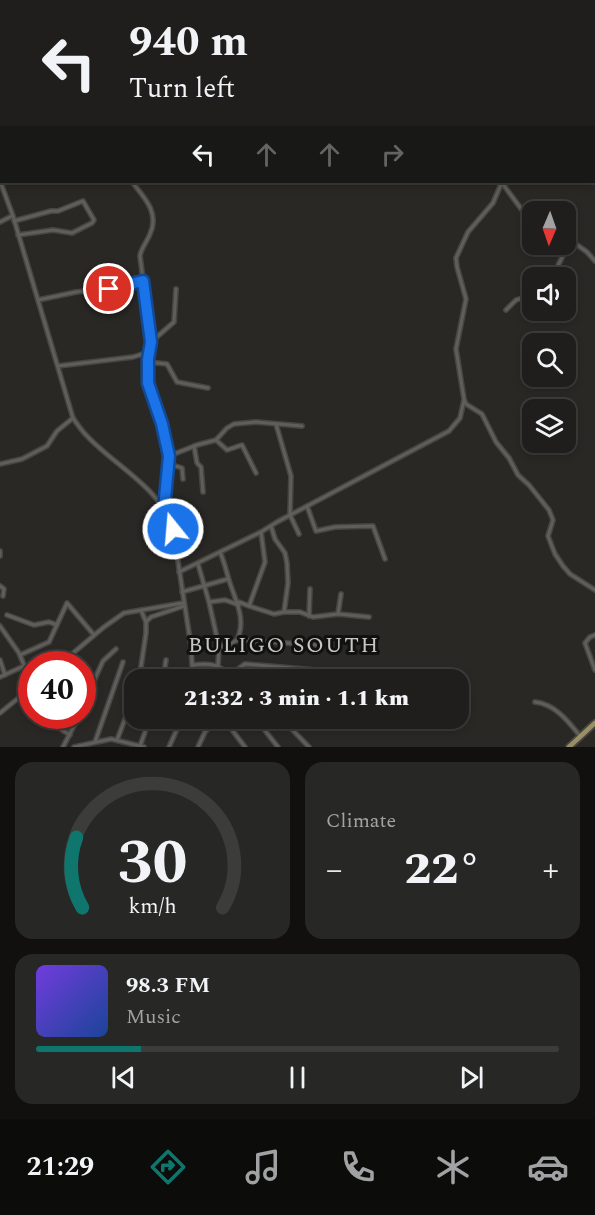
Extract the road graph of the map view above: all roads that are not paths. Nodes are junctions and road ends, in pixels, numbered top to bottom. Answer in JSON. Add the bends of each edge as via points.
{"nodes":[{"id":1,"x":1,"y":183,"type":"edge"},
{"id":2,"x":133,"y":183,"type":"edge"},
{"id":3,"x":502,"y":183,"type":"edge"},
{"id":4,"x":503,"y":183,"type":"edge"},
{"id":5,"x":522,"y":208,"type":"edge"},
{"id":6,"x":13,"y":216,"type":"junction"},
{"id":7,"x":14,"y":221,"type":"junction"},
{"id":8,"x":0,"y":222,"type":"edge"},
{"id":9,"x":18,"y":235,"type":"junction"},
{"id":10,"x":576,"y":244,"type":"edge"},
{"id":11,"x":595,"y":261,"type":"edge"},
{"id":12,"x":143,"y":281,"type":"junction"},
{"id":13,"x":176,"y":289,"type":"dead end"},
{"id":14,"x":522,"y":298,"type":"edge"},
{"id":15,"x":38,"y":300,"type":"junction"},
{"id":16,"x":506,"y":310,"type":"dead end"},
{"id":17,"x":151,"y":342,"type":"junction"},
{"id":18,"x":149,"y":352,"type":"junction"},
{"id":19,"x":148,"y":362,"type":"junction"},
{"id":20,"x":58,"y":366,"type":"junction"},
{"id":21,"x":208,"y":388,"type":"dead end"},
{"id":22,"x":464,"y":399,"type":"junction"},
{"id":23,"x":73,"y":418,"type":"junction"},
{"id":24,"x":276,"y":424,"type":"junction"},
{"id":25,"x":302,"y":426,"type":"dead end"},
{"id":26,"x":216,"y":440,"type":"junction"},
{"id":27,"x":194,"y":446,"type":"junction"},
{"id":28,"x":169,"y":456,"type":"junction"},
{"id":29,"x":169,"y":464,"type":"junction"},
{"id":30,"x":0,"y":465,"type":"edge"},
{"id":31,"x":256,"y":473,"type":"dead end"},
{"id":32,"x":183,"y":479,"type":"dead end"},
{"id":33,"x":203,"y":492,"type":"dead end"},
{"id":34,"x":307,"y":506,"type":"junction"},
{"id":35,"x":164,"y":509,"type":"junction"},
{"id":36,"x":290,"y":515,"type":"junction"},
{"id":37,"x":270,"y":526,"type":"junction"},
{"id":38,"x":261,"y":532,"type":"junction"},
{"id":39,"x":299,"y":534,"type":"dead end"},
{"id":40,"x":0,"y":551,"type":"edge"},
{"id":41,"x":220,"y":552,"type":"junction"},
{"id":42,"x":0,"y":556,"type":"edge"},
{"id":43,"x":385,"y":559,"type":"dead end"},
{"id":44,"x":198,"y":564,"type":"junction"},
{"id":45,"x":179,"y":572,"type":"junction"},
{"id":46,"x":228,"y":579,"type":"junction"},
{"id":47,"x":205,"y":585,"type":"junction"},
{"id":48,"x":0,"y":586,"type":"edge"},
{"id":49,"x":310,"y":589,"type":"dead end"},
{"id":50,"x":595,"y":590,"type":"edge"},
{"id":51,"x":182,"y":592,"type":"junction"},
{"id":52,"x":341,"y":594,"type":"dead end"},
{"id":53,"x":3,"y":596,"type":"dead end"},
{"id":54,"x":209,"y":602,"type":"junction"},
{"id":55,"x":238,"y":603,"type":"junction"},
{"id":56,"x":184,"y":604,"type":"junction"},
{"id":57,"x":249,"y":606,"type":"junction"},
{"id":58,"x":141,"y":610,"type":"junction"},
{"id":59,"x":284,"y":612,"type":"junction"},
{"id":60,"x":338,"y":614,"type":"junction"},
{"id":61,"x":7,"y":615,"type":"dead end"},
{"id":62,"x":309,"y":616,"type":"junction"},
{"id":63,"x":369,"y":617,"type":"dead end"},
{"id":64,"x":146,"y":622,"type":"junction"},
{"id":65,"x":57,"y":625,"type":"junction"},
{"id":66,"x":0,"y":626,"type":"edge"},
{"id":67,"x":94,"y":635,"type":"junction"},
{"id":68,"x":595,"y":635,"type":"edge"},
{"id":69,"x":237,"y":640,"type":"junction"},
{"id":70,"x":319,"y":645,"type":"dead end"},
{"id":71,"x":219,"y":647,"type":"junction"},
{"id":72,"x":117,"y":649,"type":"dead end"},
{"id":73,"x":29,"y":651,"type":"edge"},
{"id":74,"x":76,"y":651,"type":"edge"},
{"id":75,"x":18,"y":652,"type":"edge"},
{"id":76,"x":0,"y":660,"type":"edge"},
{"id":77,"x":166,"y":660,"type":"dead end"},
{"id":78,"x":123,"y":662,"type":"dead end"},
{"id":79,"x":193,"y":665,"type":"junction"},
{"id":80,"x":218,"y":665,"type":"junction"},
{"id":81,"x":18,"y":669,"type":"edge"},
{"id":82,"x":141,"y":669,"type":"edge"},
{"id":83,"x":165,"y":669,"type":"edge"},
{"id":84,"x":193,"y":669,"type":"edge"},
{"id":85,"x":223,"y":669,"type":"edge"},
{"id":86,"x":238,"y":669,"type":"edge"},
{"id":87,"x":303,"y":669,"type":"edge"},
{"id":88,"x":595,"y":670,"type":"edge"},
{"id":89,"x":5,"y":675,"type":"junction"},
{"id":90,"x":0,"y":677,"type":"edge"},
{"id":91,"x":96,"y":677,"type":"edge"},
{"id":92,"x":18,"y":697,"type":"edge"},
{"id":93,"x":535,"y":702,"type":"dead end"},
{"id":94,"x":0,"y":712,"type":"edge"},
{"id":95,"x":124,"y":722,"type":"edge"},
{"id":96,"x":595,"y":723,"type":"edge"},
{"id":97,"x":61,"y":729,"type":"edge"},
{"id":98,"x":73,"y":729,"type":"edge"},
{"id":99,"x":147,"y":729,"type":"edge"},
{"id":100,"x":177,"y":729,"type":"edge"},
{"id":101,"x":208,"y":729,"type":"edge"},
{"id":102,"x":230,"y":729,"type":"edge"},
{"id":103,"x":264,"y":729,"type":"edge"},
{"id":104,"x":292,"y":729,"type":"edge"},
{"id":105,"x":70,"y":735,"type":"junction"},
{"id":106,"x":580,"y":736,"type":"junction"},
{"id":107,"x":105,"y":740,"type":"junction"},
{"id":108,"x":117,"y":740,"type":"junction"},
{"id":109,"x":95,"y":742,"type":"junction"},
{"id":110,"x":125,"y":745,"type":"edge"},
{"id":111,"x":81,"y":746,"type":"edge"},
{"id":112,"x":243,"y":746,"type":"edge"},
{"id":113,"x":63,"y":747,"type":"edge"},
{"id":114,"x":74,"y":747,"type":"edge"},
{"id":115,"x":107,"y":747,"type":"edge"},
{"id":116,"x":142,"y":747,"type":"edge"},
{"id":117,"x":169,"y":747,"type":"edge"},
{"id":118,"x":198,"y":747,"type":"edge"},
{"id":119,"x":278,"y":747,"type":"edge"},
{"id":120,"x":309,"y":747,"type":"edge"},
{"id":121,"x":569,"y":747,"type":"edge"}],
"edges":[{"from":1,"to":6,"type":"street"},
{"from":2,"to":12,"type":"street","via":[[154,216],[141,251]]},
{"from":3,"to":22,"type":"street","via":[[493,203],[468,232],[456,258],[466,299],[456,349]]},
{"from":4,"to":5,"type":"street"},
{"from":6,"to":7,"type":"street"},
{"from":6,"to":8,"type":"street"},
{"from":7,"to":9,"type":"street"},
{"from":7,"to":9,"type":"street","via":[[83,201],[94,220],[72,232],[53,230]]},
{"from":9,"to":15,"type":"street"},
{"from":10,"to":11,"type":"street"},
{"from":12,"to":15,"type":"street"},
{"from":12,"to":17,"type":"street"},
{"from":13,"to":17,"type":"street","via":[[174,322]]},
{"from":14,"to":16,"type":"street"},
{"from":15,"to":20,"type":"street"},
{"from":17,"to":18,"type":"street"},
{"from":18,"to":19,"type":"street"},
{"from":18,"to":20,"type":"street"},
{"from":19,"to":21,"type":"street","via":[[167,364],[177,382]]},
{"from":19,"to":28,"type":"street","via":[[149,388]]},
{"from":20,"to":23,"type":"street"},
{"from":22,"to":34,"type":"street","via":[[460,418],[449,432]]},
{"from":22,"to":50,"type":"street","via":[[482,414],[495,442],[518,475],[549,510],[553,520],[548,536],[562,566]]},
{"from":23,"to":30,"type":"street","via":[[47,446]]},
{"from":23,"to":35,"type":"street"},
{"from":24,"to":25,"type":"street"},
{"from":24,"to":26,"type":"street","via":[[234,424]]},
{"from":24,"to":36,"type":"street","via":[[291,476]]},
{"from":26,"to":27,"type":"street"},
{"from":26,"to":31,"type":"street","via":[[227,450],[242,445]]},
{"from":27,"to":28,"type":"street"},
{"from":27,"to":33,"type":"street"},
{"from":28,"to":29,"type":"street"},
{"from":29,"to":32,"type":"street","via":[[182,468]]},
{"from":29,"to":35,"type":"street"},
{"from":34,"to":36,"type":"street"},
{"from":34,"to":43,"type":"street","via":[[316,531],[373,526]]},
{"from":35,"to":45,"type":"street","via":[[173,529]]},
{"from":36,"to":37,"type":"street"},
{"from":36,"to":39,"type":"street"},
{"from":37,"to":38,"type":"street"},
{"from":37,"to":59,"type":"street","via":[[287,563]]},
{"from":38,"to":41,"type":"street"},
{"from":38,"to":57,"type":"street","via":[[265,562]]},
{"from":40,"to":42,"type":"street"},
{"from":41,"to":44,"type":"street"},
{"from":41,"to":46,"type":"street"},
{"from":44,"to":45,"type":"street"},
{"from":44,"to":47,"type":"street"},
{"from":45,"to":51,"type":"street"},
{"from":46,"to":47,"type":"street"},
{"from":46,"to":55,"type":"street"},
{"from":47,"to":51,"type":"street"},
{"from":47,"to":54,"type":"street"},
{"from":48,"to":53,"type":"street"},
{"from":49,"to":62,"type":"street"},
{"from":51,"to":56,"type":"street"},
{"from":52,"to":60,"type":"street"},
{"from":54,"to":55,"type":"street"},
{"from":54,"to":71,"type":"street"},
{"from":55,"to":57,"type":"street"},
{"from":55,"to":69,"type":"street","via":[[241,623]]},
{"from":56,"to":58,"type":"street"},
{"from":56,"to":64,"type":"street"},
{"from":56,"to":79,"type":"street"},
{"from":57,"to":59,"type":"street","via":[[276,614]]},
{"from":58,"to":64,"type":"street"},
{"from":58,"to":67,"type":"street","via":[[124,613]]},
{"from":59,"to":62,"type":"street"},
{"from":60,"to":62,"type":"street"},
{"from":60,"to":63,"type":"street"},
{"from":61,"to":65,"type":"street","via":[[34,626],[49,622]]},
{"from":64,"to":82,"type":"street"},
{"from":65,"to":67,"type":"street","via":[[67,603]]},
{"from":65,"to":73,"type":"street","via":[[49,642]]},
{"from":66,"to":75,"type":"street"},
{"from":67,"to":74,"type":"street"},
{"from":68,"to":88,"type":"street","via":[[585,643]]},
{"from":69,"to":70,"type":"street"},
{"from":69,"to":71,"type":"street"},
{"from":71,"to":80,"type":"street"},
{"from":72,"to":91,"type":"street","via":[[103,661]]},
{"from":76,"to":89,"type":"street"},
{"from":77,"to":83,"type":"street"},
{"from":78,"to":109,"type":"street"},
{"from":79,"to":80,"type":"street"},
{"from":79,"to":84,"type":"street"},
{"from":80,"to":85,"type":"street"},
{"from":81,"to":89,"type":"street"},
{"from":86,"to":87,"type":"street","via":[[245,664]]},
{"from":89,"to":90,"type":"street"},
{"from":92,"to":94,"type":"street"},
{"from":93,"to":106,"type":"street","via":[[561,714]]},
{"from":95,"to":108,"type":"street"},
{"from":96,"to":106,"type":"main road"},
{"from":97,"to":105,"type":"street"},
{"from":98,"to":105,"type":"street"},
{"from":99,"to":116,"type":"street"},
{"from":100,"to":117,"type":"street"},
{"from":101,"to":118,"type":"street"},
{"from":102,"to":112,"type":"street"},
{"from":103,"to":119,"type":"street"},
{"from":104,"to":120,"type":"street"},
{"from":105,"to":113,"type":"street"},
{"from":106,"to":121,"type":"main road"},
{"from":107,"to":108,"type":"street"},
{"from":107,"to":109,"type":"street"},
{"from":107,"to":115,"type":"street"},
{"from":108,"to":110,"type":"street"},
{"from":109,"to":111,"type":"street"},
{"from":110,"to":116,"type":"street"},
{"from":111,"to":114,"type":"street"}]}
